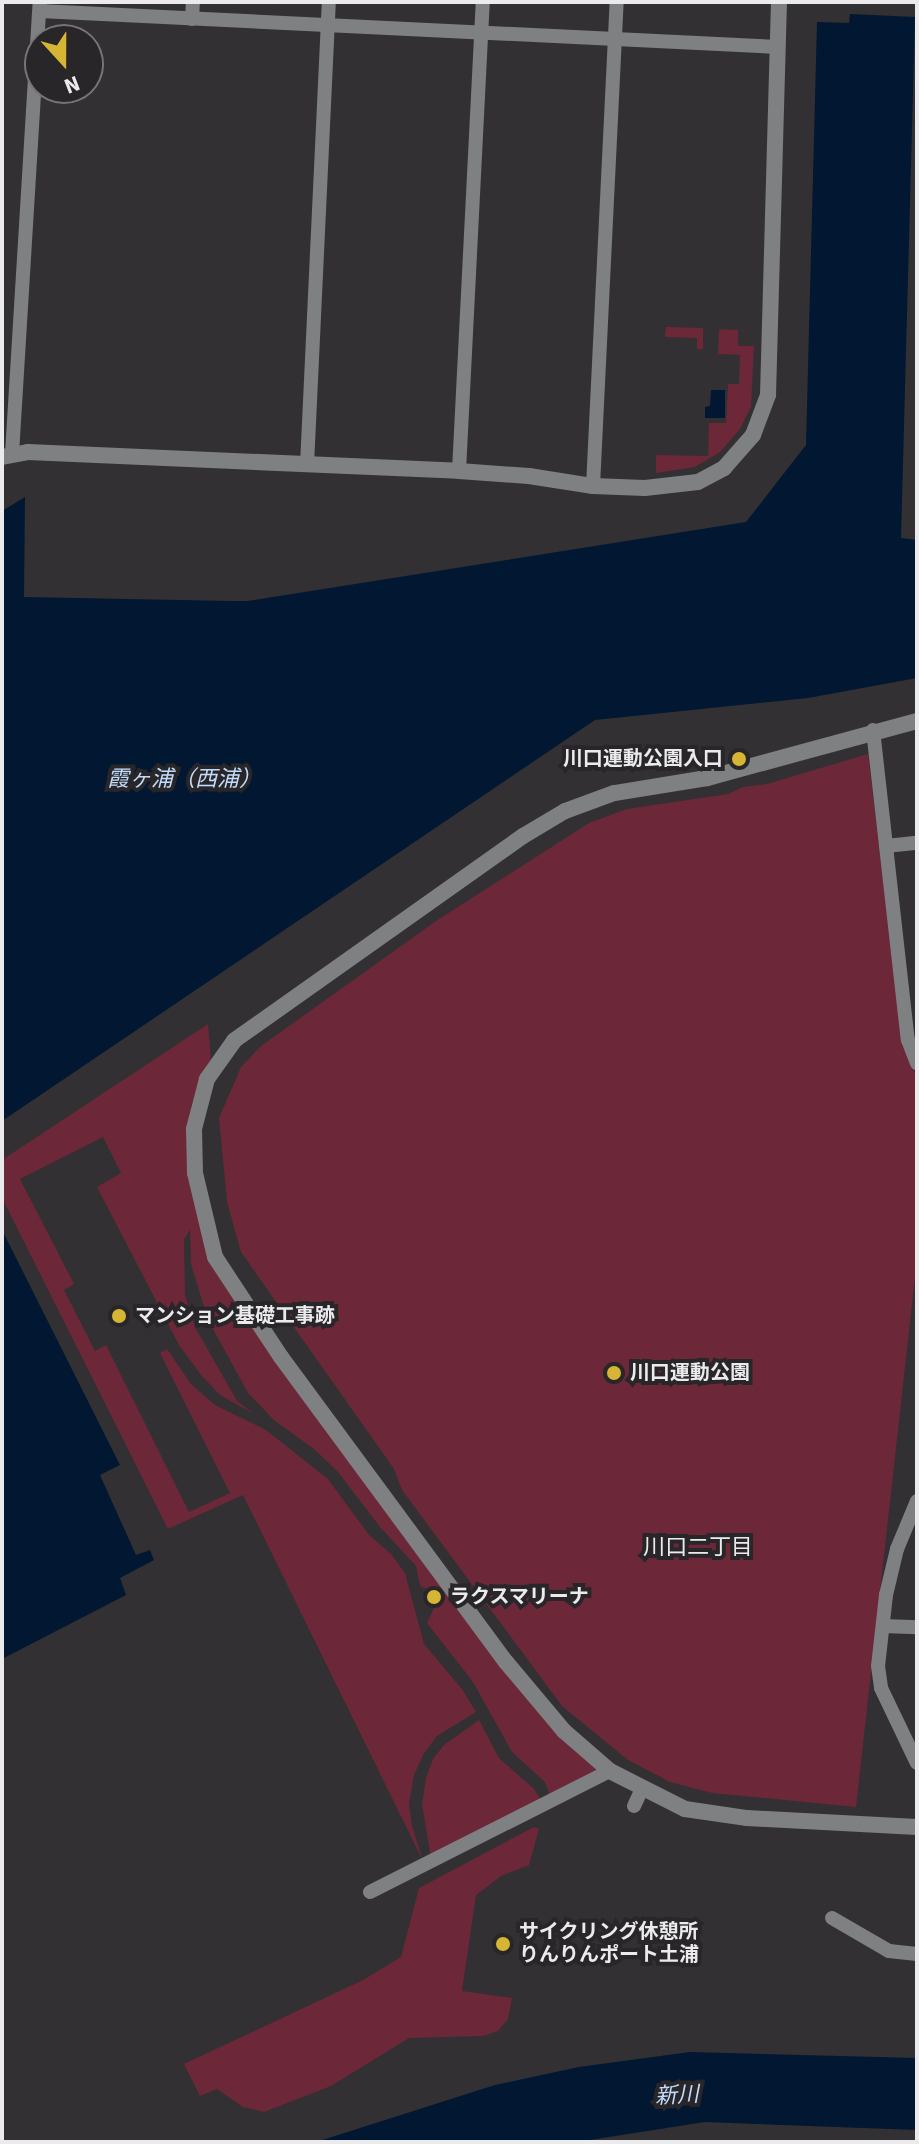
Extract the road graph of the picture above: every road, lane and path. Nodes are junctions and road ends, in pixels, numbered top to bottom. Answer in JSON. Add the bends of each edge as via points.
{"nodes":[{"id":1,"x":193,"y":2,"type":"edge"},
{"id":2,"x":329,"y":2,"type":"edge"},
{"id":3,"x":483,"y":2,"type":"edge"},
{"id":4,"x":617,"y":2,"type":"edge"},
{"id":5,"x":779,"y":2,"type":"edge"},
{"id":6,"x":40,"y":7,"type":"edge"},
{"id":7,"x":192,"y":19,"type":"junction"},
{"id":8,"x":328,"y":27,"type":"junction"},
{"id":9,"x":482,"y":34,"type":"junction"},
{"id":10,"x":615,"y":38,"type":"junction"},
{"id":11,"x":778,"y":47,"type":"junction"},
{"id":12,"x":7,"y":456,"type":"edge"},
{"id":13,"x":307,"y":465,"type":"junction"},
{"id":14,"x":459,"y":471,"type":"junction"},
{"id":15,"x":593,"y":486,"type":"junction"},
{"id":16,"x":917,"y":721,"type":"edge"},
{"id":17,"x":873,"y":730,"type":"junction"},
{"id":18,"x":917,"y":843,"type":"edge"},
{"id":19,"x":886,"y":846,"type":"junction"},
{"id":20,"x":917,"y":1063,"type":"edge"},
{"id":21,"x":917,"y":1501,"type":"edge"},
{"id":22,"x":883,"y":1626,"type":"junction"},
{"id":23,"x":917,"y":1627,"type":"edge"},
{"id":24,"x":917,"y":1763,"type":"edge"},
{"id":25,"x":610,"y":1771,"type":"junction"},
{"id":26,"x":642,"y":1789,"type":"junction"},
{"id":27,"x":634,"y":1806,"type":"dead end"},
{"id":28,"x":917,"y":1827,"type":"edge"},
{"id":29,"x":370,"y":1892,"type":"dead end"},
{"id":30,"x":832,"y":1918,"type":"dead end"},
{"id":31,"x":917,"y":1954,"type":"edge"}],
"edges":[{"from":1,"to":7,"type":"street"},
{"from":2,"to":8,"type":"street"},
{"from":3,"to":9,"type":"street"},
{"from":4,"to":10,"type":"street"},
{"from":5,"to":11,"type":"street"},
{"from":6,"to":7,"type":"street"},
{"from":6,"to":12,"type":"street"},
{"from":7,"to":8,"type":"street"},
{"from":8,"to":9,"type":"street"},
{"from":8,"to":13,"type":"street"},
{"from":9,"to":10,"type":"street"},
{"from":9,"to":14,"type":"street"},
{"from":10,"to":11,"type":"street"},
{"from":10,"to":15,"type":"street"},
{"from":11,"to":15,"type":"street","via":[[768,395],[758,425],[740,453],[698,482],[676,487]]},
{"from":12,"to":13,"type":"street"},
{"from":13,"to":14,"type":"street"},
{"from":14,"to":15,"type":"street"},
{"from":16,"to":17,"type":"street"},
{"from":17,"to":19,"type":"street"},
{"from":17,"to":25,"type":"street","via":[[707,778],[614,793],[565,811],[234,1041],[207,1079],[199,1104],[195,1173],[215,1257],[281,1357],[506,1662],[564,1731]]},
{"from":18,"to":19,"type":"street"},
{"from":19,"to":20,"type":"street","via":[[908,1040]]},
{"from":21,"to":22,"type":"street","via":[[897,1549]]},
{"from":22,"to":23,"type":"street"},
{"from":22,"to":24,"type":"street","via":[[881,1688]]},
{"from":25,"to":26,"type":"street"},
{"from":25,"to":29,"type":"street"},
{"from":26,"to":27,"type":"street"},
{"from":26,"to":28,"type":"street","via":[[685,1809],[747,1818]]},
{"from":30,"to":31,"type":"street","via":[[889,1951]]}]}
